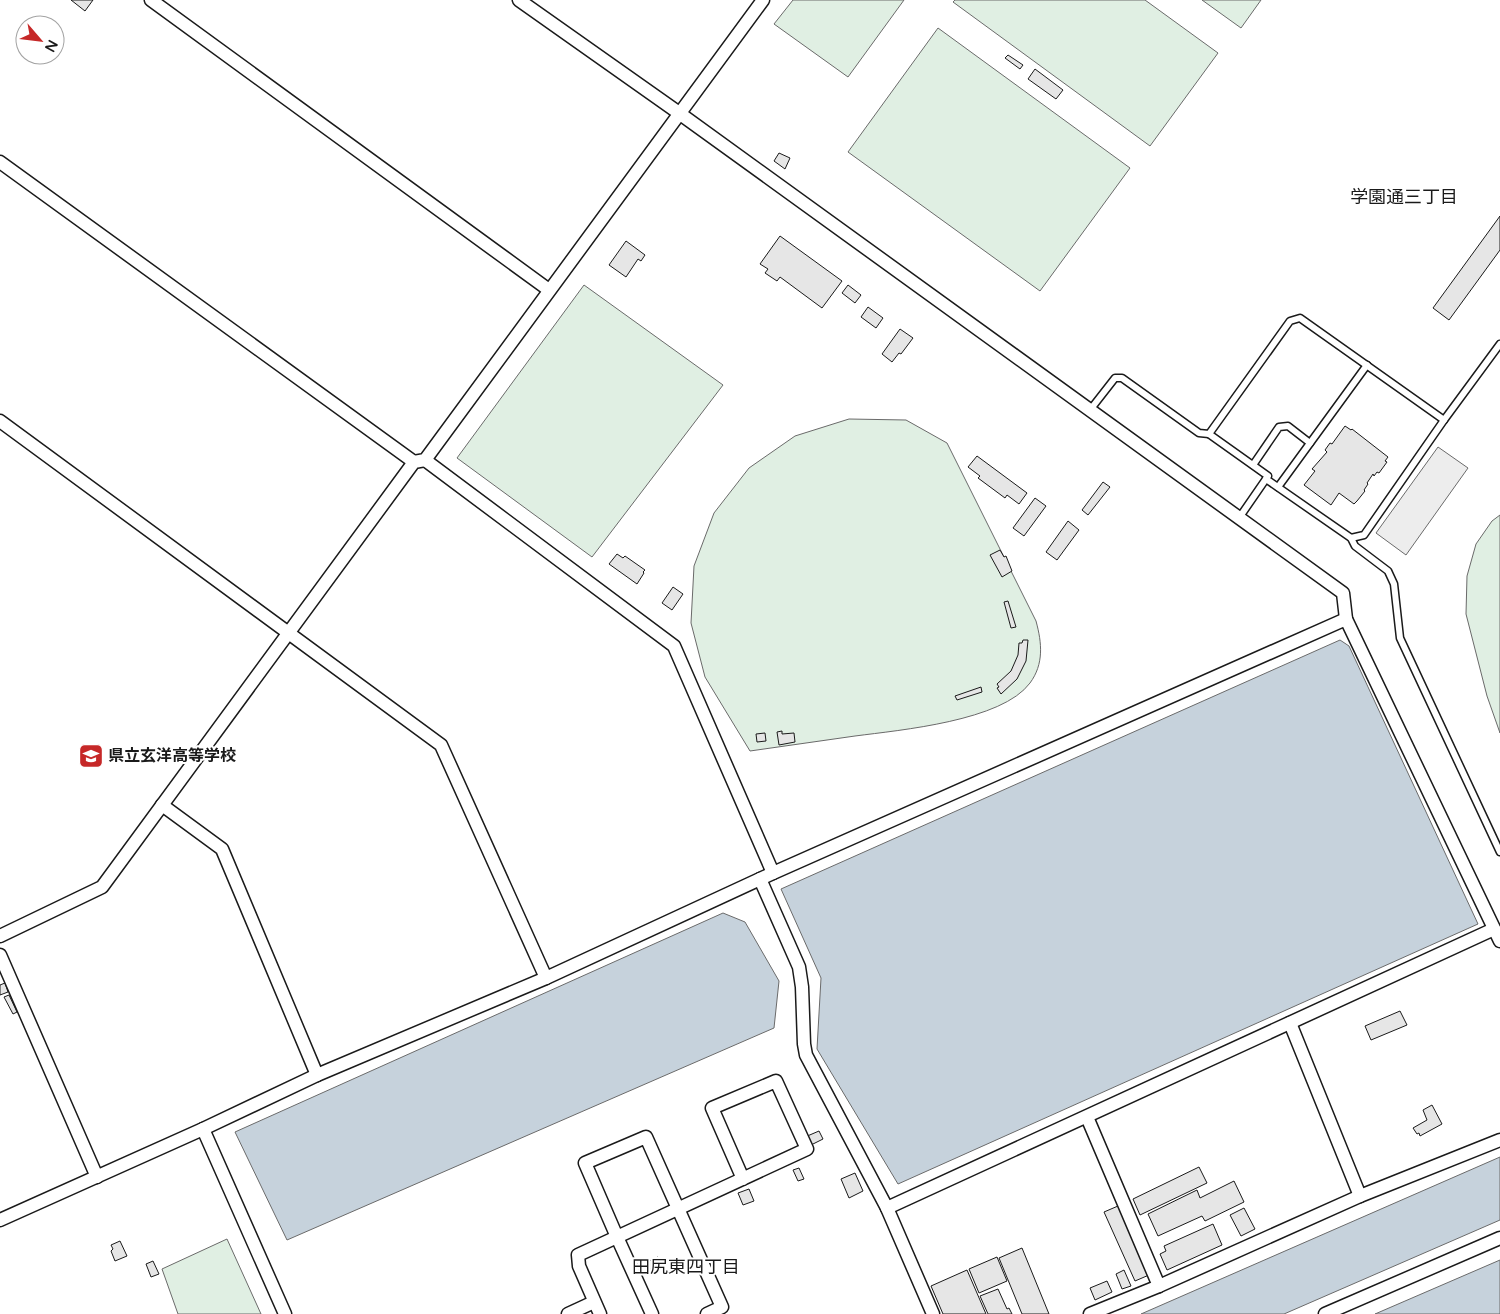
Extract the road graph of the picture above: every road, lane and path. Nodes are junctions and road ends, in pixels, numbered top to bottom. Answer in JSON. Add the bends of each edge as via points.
{"nodes":[{"id":1,"x":151,"y":0,"type":"edge"},
{"id":2,"x":519,"y":0,"type":"edge"},
{"id":3,"x":763,"y":0,"type":"edge"},
{"id":4,"x":679,"y":114,"type":"junction"},
{"id":5,"x":0,"y":162,"type":"edge"},
{"id":6,"x":549,"y":290,"type":"junction"},
{"id":7,"x":1500,"y":344,"type":"edge"},
{"id":8,"x":1367,"y":365,"type":"junction"},
{"id":9,"x":1090,"y":410,"type":"junction"},
{"id":10,"x":0,"y":420,"type":"edge"},
{"id":11,"x":1444,"y":420,"type":"junction"},
{"id":12,"x":1209,"y":434,"type":"junction"},
{"id":13,"x":1310,"y":443,"type":"junction"},
{"id":14,"x":419,"y":461,"type":"junction"},
{"id":15,"x":1252,"y":464,"type":"junction"},
{"id":16,"x":1266,"y":479,"type":"junction"},
{"id":17,"x":1278,"y":487,"type":"junction"},
{"id":18,"x":1239,"y":518,"type":"junction"},
{"id":19,"x":1350,"y":538,"type":"junction"},
{"id":20,"x":1346,"y":619,"type":"junction"},
{"id":21,"x":289,"y":632,"type":"junction"},
{"id":22,"x":162,"y":805,"type":"junction"},
{"id":23,"x":1500,"y":852,"type":"edge"},
{"id":24,"x":773,"y":873,"type":"junction"},
{"id":25,"x":760,"y":879,"type":"junction"},
{"id":26,"x":1494,"y":929,"type":"junction"},
{"id":27,"x":0,"y":936,"type":"edge"},
{"id":28,"x":1500,"y":941,"type":"edge"},
{"id":29,"x":0,"y":955,"type":"edge"},
{"id":30,"x":546,"y":978,"type":"junction"},
{"id":31,"x":1290,"y":1023,"type":"junction"},
{"id":32,"x":317,"y":1075,"type":"junction"},
{"id":33,"x":1087,"y":1116,"type":"junction"},
{"id":34,"x":203,"y":1129,"type":"junction"},
{"id":35,"x":1500,"y":1140,"type":"edge"},
{"id":36,"x":97,"y":1177,"type":"junction"},
{"id":37,"x":743,"y":1179,"type":"junction"},
{"id":38,"x":1360,"y":1196,"type":"junction"},
{"id":39,"x":886,"y":1208,"type":"junction"},
{"id":40,"x":677,"y":1209,"type":"junction"},
{"id":41,"x":0,"y":1220,"type":"edge"},
{"id":42,"x":616,"y":1237,"type":"junction"},
{"id":43,"x":1500,"y":1238,"type":"edge"},
{"id":44,"x":1159,"y":1286,"type":"junction"},
{"id":45,"x":594,"y":1302,"type":"junction"},
{"id":46,"x":285,"y":1314,"type":"edge"},
{"id":47,"x":568,"y":1314,"type":"edge"},
{"id":48,"x":600,"y":1314,"type":"edge"},
{"id":49,"x":652,"y":1314,"type":"edge"},
{"id":50,"x":707,"y":1314,"type":"edge"},
{"id":51,"x":933,"y":1314,"type":"edge"},
{"id":52,"x":1090,"y":1314,"type":"edge"},
{"id":53,"x":1325,"y":1314,"type":"edge"}],
"edges":[{"from":1,"to":6,"type":"street"},
{"from":2,"to":4,"type":"street"},
{"from":3,"to":4,"type":"street"},
{"from":4,"to":6,"type":"street"},
{"from":4,"to":9,"type":"street"},
{"from":5,"to":14,"type":"street"},
{"from":6,"to":14,"type":"street"},
{"from":7,"to":11,"type":"lane"},
{"from":8,"to":11,"type":"lane"},
{"from":8,"to":12,"type":"lane","via":[[1300,318],[1290,321]]},
{"from":8,"to":13,"type":"lane"},
{"from":9,"to":12,"type":"lane","via":[[1115,378],[1122,378],[1199,433]]},
{"from":9,"to":18,"type":"street"},
{"from":10,"to":21,"type":"street"},
{"from":11,"to":19,"type":"lane","via":[[1364,535]]},
{"from":12,"to":15,"type":"lane"},
{"from":13,"to":15,"type":"lane","via":[[1288,426],[1279,427]]},
{"from":13,"to":17,"type":"lane"},
{"from":14,"to":21,"type":"street"},
{"from":14,"to":24,"type":"street","via":[[674,646]]},
{"from":15,"to":16,"type":"lane","via":[[1268,476]]},
{"from":16,"to":17,"type":"lane"},
{"from":16,"to":18,"type":"lane"},
{"from":17,"to":19,"type":"lane"},
{"from":18,"to":20,"type":"street","via":[[1343,593]]},
{"from":19,"to":23,"type":"lane","via":[[1355,546],[1388,571],[1394,584],[1400,638]]},
{"from":20,"to":24,"type":"street"},
{"from":20,"to":26,"type":"street"},
{"from":21,"to":22,"type":"street"},
{"from":21,"to":30,"type":"street","via":[[441,745]]},
{"from":22,"to":27,"type":"street","via":[[102,887]]},
{"from":22,"to":32,"type":"street","via":[[222,849]]},
{"from":24,"to":25,"type":"street"},
{"from":25,"to":30,"type":"street"},
{"from":25,"to":39,"type":"street","via":[[799,967],[806,1055]]},
{"from":26,"to":28,"type":"street"},
{"from":26,"to":31,"type":"street"},
{"from":29,"to":36,"type":"street"},
{"from":30,"to":32,"type":"street"},
{"from":31,"to":33,"type":"street"},
{"from":31,"to":38,"type":"street"},
{"from":32,"to":34,"type":"street"},
{"from":33,"to":39,"type":"street"},
{"from":33,"to":44,"type":"street"},
{"from":34,"to":36,"type":"street"},
{"from":34,"to":46,"type":"street"},
{"from":35,"to":38,"type":"street"},
{"from":36,"to":41,"type":"street"},
{"from":37,"to":37,"type":"street","via":[[712,1108],[776,1081],[807,1149]]},
{"from":37,"to":40,"type":"street"},
{"from":38,"to":44,"type":"street"},
{"from":39,"to":51,"type":"street"},
{"from":40,"to":42,"type":"street"},
{"from":40,"to":42,"type":"street","via":[[646,1137],[584,1163]]},
{"from":40,"to":50,"type":"street","via":[[722,1307]]},
{"from":42,"to":45,"type":"street","via":[[578,1255],[579,1266]]},
{"from":42,"to":49,"type":"street"},
{"from":43,"to":53,"type":"street"},
{"from":44,"to":52,"type":"street"},
{"from":45,"to":47,"type":"street"},
{"from":45,"to":48,"type":"street"}]}
